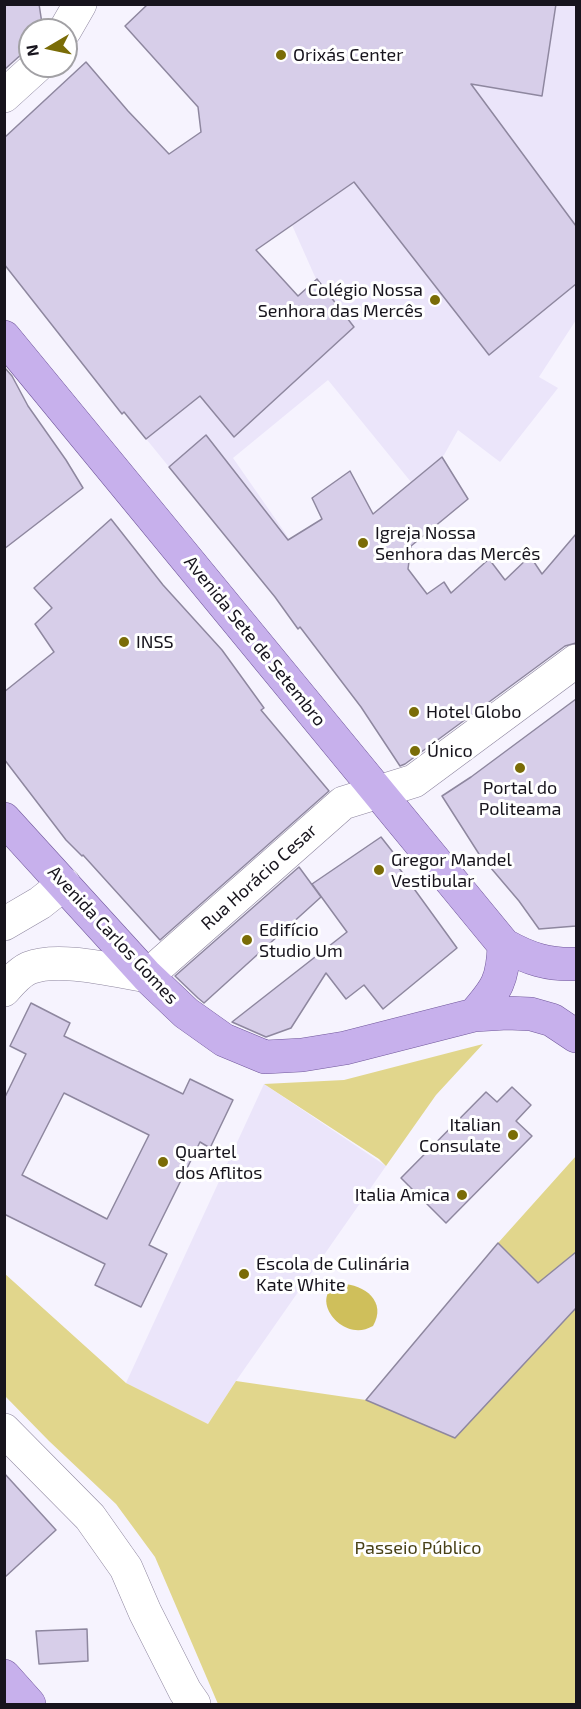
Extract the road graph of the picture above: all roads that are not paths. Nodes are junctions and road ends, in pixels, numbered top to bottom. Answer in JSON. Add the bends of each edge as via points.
{"nodes":[{"id":1,"x":80,"y":4,"type":"edge"},
{"id":2,"x":72,"y":18,"type":"edge"},
{"id":3,"x":24,"y":78,"type":"edge"},
{"id":4,"x":4,"y":96,"type":"edge"},
{"id":5,"x":4,"y":337,"type":"edge"},
{"id":6,"x":576,"y":661,"type":"edge"},
{"id":7,"x":379,"y":792,"type":"junction"},
{"id":8,"x":4,"y":819,"type":"edge"},
{"id":9,"x":64,"y":884,"type":"junction"},
{"id":10,"x":4,"y":924,"type":"edge"},
{"id":11,"x":504,"y":945,"type":"junction"},
{"id":12,"x":576,"y":964,"type":"edge"},
{"id":13,"x":147,"y":976,"type":"junction"},
{"id":14,"x":4,"y":990,"type":"edge"},
{"id":15,"x":474,"y":1015,"type":"junction"},
{"id":16,"x":576,"y":1036,"type":"edge"},
{"id":17,"x":4,"y":1430,"type":"edge"},
{"id":18,"x":4,"y":1676,"type":"edge"},
{"id":19,"x":29,"y":1704,"type":"edge"},
{"id":20,"x":194,"y":1704,"type":"edge"}],
"edges":[{"from":1,"to":2,"type":"street"},
{"from":3,"to":4,"type":"street"},
{"from":5,"to":7,"type":"main road","name":"Avenida Sete de Setembro"},
{"from":6,"to":7,"type":"street","name":"Rua Horácio Cesar","via":[[414,781]]},
{"from":7,"to":11,"type":"main road","name":"Avenida Sete de Setembro"},
{"from":7,"to":13,"type":"street","name":"Rua Horácio Cesar","via":[[344,803]]},
{"from":8,"to":9,"type":"main road","name":"Avenida Carlos Gomes"},
{"from":9,"to":10,"type":"street"},
{"from":9,"to":13,"type":"main road","name":"Avenida Carlos Gomes"},
{"from":11,"to":12,"type":"main road","via":[[524,957]]},
{"from":11,"to":15,"type":"main road","via":[[504,968],[497,985]]},
{"from":13,"to":14,"type":"street","via":[[48,964],[28,968]]},
{"from":13,"to":15,"type":"main road","name":"Avenida Carlos Gomes","via":[[186,1013],[224,1040],[265,1057],[345,1048]]},
{"from":15,"to":16,"type":"main road","via":[[531,1014],[552,1020]]},
{"from":17,"to":20,"type":"street","via":[[90,1517],[126,1568]]},
{"from":18,"to":19,"type":"main road"}]}
